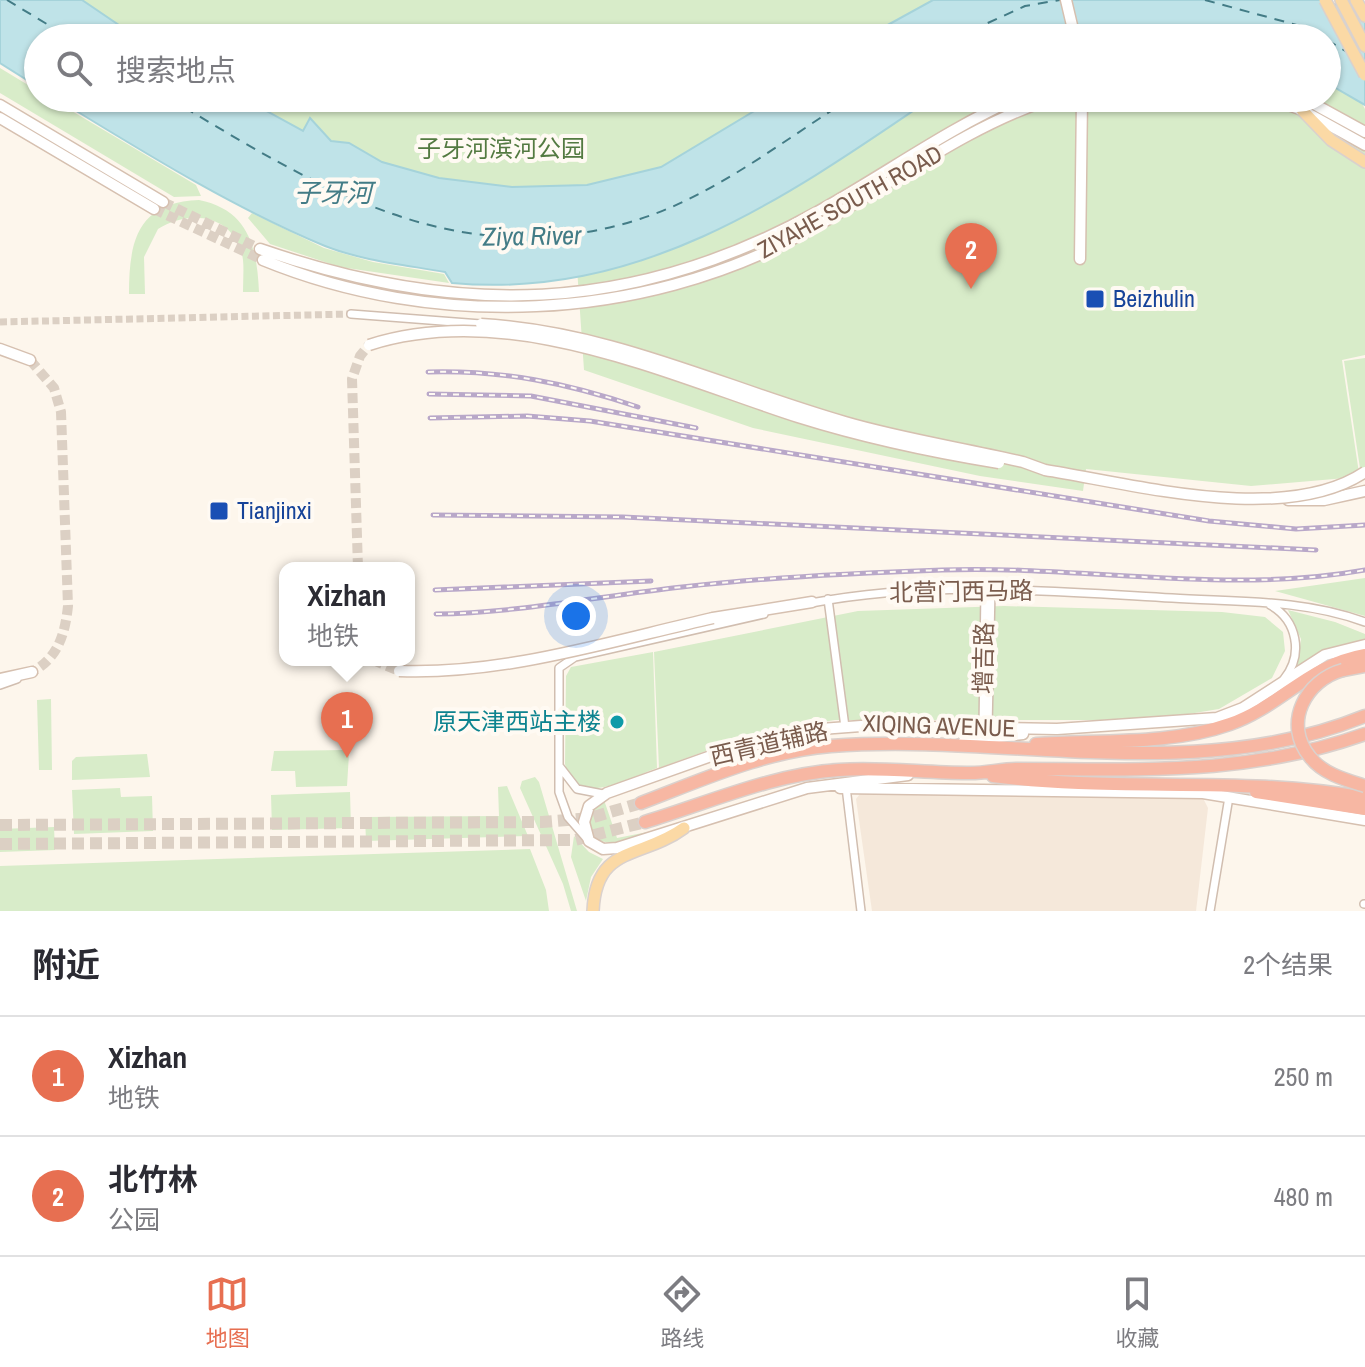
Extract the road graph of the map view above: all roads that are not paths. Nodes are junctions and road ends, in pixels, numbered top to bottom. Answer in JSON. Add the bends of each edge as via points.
{"nodes":[{"id":1,"x":1066,"y":0,"type":"edge"},
{"id":2,"x":1325,"y":0,"type":"edge"},
{"id":3,"x":1341,"y":0,"type":"edge"},
{"id":4,"x":1356,"y":0,"type":"edge"},
{"id":5,"x":1365,"y":16,"type":"edge"},
{"id":6,"x":1072,"y":24,"type":"edge"},
{"id":7,"x":1338,"y":24,"type":"edge"},
{"id":8,"x":1341,"y":30,"type":"edge"},
{"id":9,"x":1365,"y":46,"type":"edge"},
{"id":10,"x":1365,"y":75,"type":"edge"},
{"id":11,"x":0,"y":105,"type":"edge"},
{"id":12,"x":992,"y":112,"type":"edge"},
{"id":13,"x":1021,"y":112,"type":"edge"},
{"id":14,"x":1082,"y":112,"type":"edge"},
{"id":15,"x":1309,"y":112,"type":"edge"},
{"id":16,"x":1315,"y":112,"type":"edge"},
{"id":17,"x":1321,"y":112,"type":"edge"},
{"id":18,"x":0,"y":118,"type":"edge"},
{"id":19,"x":1365,"y":132,"type":"edge"},
{"id":20,"x":1365,"y":145,"type":"edge"},
{"id":21,"x":1365,"y":162,"type":"edge"},
{"id":22,"x":260,"y":249,"type":"tunnel mouth"},
{"id":23,"x":1080,"y":259,"type":"dead end"},
{"id":24,"x":263,"y":260,"type":"tunnel mouth"},
{"id":25,"x":351,"y":314,"type":"tunnel mouth"},
{"id":26,"x":481,"y":324,"type":"joint"},
{"id":27,"x":369,"y":345,"type":"dead end"},
{"id":28,"x":0,"y":349,"type":"edge"},
{"id":29,"x":30,"y":360,"type":"tunnel mouth"},
{"id":30,"x":1045,"y":470,"type":"junction"},
{"id":31,"x":1365,"y":472,"type":"edge"},
{"id":32,"x":1365,"y":491,"type":"edge"},
{"id":33,"x":1261,"y":498,"type":"junction"},
{"id":34,"x":988,"y":590,"type":"junction"},
{"id":35,"x":828,"y":599,"type":"junction"},
{"id":36,"x":812,"y":602,"type":"junction"},
{"id":37,"x":1268,"y":603,"type":"junction"},
{"id":38,"x":1365,"y":622,"type":"edge"},
{"id":39,"x":1365,"y":645,"type":"edge"},
{"id":40,"x":1365,"y":655,"type":"edge"},
{"id":41,"x":1365,"y":666,"type":"edge"},
{"id":42,"x":399,"y":671,"type":"tunnel mouth"},
{"id":43,"x":32,"y":672,"type":"tunnel mouth"},
{"id":44,"x":1282,"y":681,"type":"junction"},
{"id":45,"x":0,"y":682,"type":"edge"},
{"id":46,"x":1365,"y":716,"type":"edge"},
{"id":47,"x":845,"y":727,"type":"junction"},
{"id":48,"x":985,"y":728,"type":"junction"},
{"id":49,"x":1057,"y":729,"type":"junction"},
{"id":50,"x":1365,"y":734,"type":"edge"},
{"id":51,"x":925,"y":747,"type":"junction"},
{"id":52,"x":978,"y":748,"type":"junction"},
{"id":53,"x":557,"y":761,"type":"junction"},
{"id":54,"x":938,"y":772,"type":"junction"},
{"id":55,"x":971,"y":773,"type":"junction"},
{"id":56,"x":1218,"y":786,"type":"junction"},
{"id":57,"x":1365,"y":786,"type":"edge"},
{"id":58,"x":846,"y":787,"type":"junction"},
{"id":59,"x":607,"y":793,"type":"junction"},
{"id":60,"x":783,"y":795,"type":"junction"},
{"id":61,"x":1229,"y":797,"type":"junction"},
{"id":62,"x":1365,"y":798,"type":"edge"},
{"id":63,"x":641,"y":803,"type":"tunnel mouth"},
{"id":64,"x":1365,"y":809,"type":"edge"},
{"id":65,"x":1365,"y":820,"type":"edge"},
{"id":66,"x":645,"y":822,"type":"tunnel mouth"},
{"id":67,"x":684,"y":828,"type":"junction"},
{"id":68,"x":589,"y":841,"type":"junction"},
{"id":69,"x":593,"y":911,"type":"edge"},
{"id":70,"x":861,"y":911,"type":"edge"},
{"id":71,"x":1210,"y":911,"type":"edge"}],
"edges":[{"from":1,"to":6,"type":"street"},
{"from":2,"to":7,"type":"main road","bridge":true},
{"from":3,"to":9,"type":"main road"},
{"from":4,"to":5,"type":"main road"},
{"from":8,"to":10,"type":"main road","bridge":true},
{"from":11,"to":18,"type":"street","via":[[158,206]]},
{"from":12,"to":22,"type":"street","name":"ZIYAHE SOUTH ROAD","via":[[766,237],[692,265],[622,283],[541,296],[455,295],[344,275]]},
{"from":13,"to":24,"type":"street","name":"ZIYAHE SOUTH ROAD","via":[[978,130],[775,248],[708,274],[629,294],[531,306],[449,305],[352,289]]},
{"from":14,"to":23,"type":"street"},
{"from":15,"to":21,"type":"main road","via":[[1331,140]]},
{"from":16,"to":20,"type":"street"},
{"from":17,"to":19,"type":"street"},
{"from":25,"to":26,"type":"street"},
{"from":26,"to":30,"type":"street","bridge":true,"via":[[544,329],[619,346],[844,422]]},
{"from":27,"to":30,"type":"street","bridge":true,"via":[[394,337],[449,334],[557,342],[609,353],[875,439]]},
{"from":28,"to":29,"type":"street"},
{"from":30,"to":33,"type":"street","bridge":true},
{"from":31,"to":33,"type":"street","bridge":true,"via":[[1315,491]]},
{"from":32,"to":33,"type":"street","bridge":true,"via":[[1324,500]]},
{"from":34,"to":35,"type":"street","name":"北营门西马路"},
{"from":34,"to":37,"type":"street","name":"北营门西马路"},
{"from":34,"to":48,"type":"street","name":"增吉路"},
{"from":35,"to":36,"type":"street","name":"北营门西马路"},
{"from":35,"to":47,"type":"street"},
{"from":36,"to":42,"type":"street","bridge":true,"via":[[489,665]]},
{"from":36,"to":53,"type":"street","name":"北营门西马路","via":[[563,664],[556,675]]},
{"from":37,"to":38,"type":"street","name":"北营门西马路","via":[[1327,610]]},
{"from":37,"to":44,"type":"street","via":[[1283,612],[1295,641],[1294,663]]},
{"from":39,"to":44,"type":"street","name":"西青道辅路","via":[[1325,655]]},
{"from":40,"to":52,"type":"highway","via":[[1315,671],[1233,723],[1198,732]]},
{"from":41,"to":57,"type":"highway","bridge":true,"via":[[1320,680],[1306,696],[1298,721],[1300,742],[1310,757],[1337,777]]},
{"from":43,"to":45,"type":"street"},
{"from":44,"to":49,"type":"street","name":"西青道辅路","via":[[1243,708],[1217,718]]},
{"from":46,"to":52,"type":"highway","name":"XIQING AVENUE","via":[[1246,747],[1145,754]]},
{"from":47,"to":48,"type":"street","name":"西青道辅路"},
{"from":47,"to":59,"type":"street","name":"西青道辅路","via":[[755,742]]},
{"from":48,"to":49,"type":"street","name":"西青道辅路"},
{"from":49,"to":51,"type":"street"},
{"from":50,"to":55,"type":"highway","name":"XIQING AVENUE","via":[[1248,763],[1159,771]]},
{"from":51,"to":52,"type":"highway","name":"XIQING AVENUE"},
{"from":51,"to":63,"type":"highway","name":"XIQING AVENUE","via":[[829,746],[793,752]]},
{"from":53,"to":59,"type":"street","via":[[572,786]]},
{"from":53,"to":68,"type":"street","via":[[564,810]]},
{"from":54,"to":55,"type":"highway","name":"XIQING AVENUE"},
{"from":54,"to":60,"type":"street","via":[[829,783]]},
{"from":54,"to":66,"type":"highway","name":"XIQING AVENUE","via":[[839,770],[803,775]]},
{"from":55,"to":56,"type":"highway"},
{"from":56,"to":62,"type":"highway","via":[[1296,787]]},
{"from":56,"to":64,"type":"highway"},
{"from":58,"to":60,"type":"street"},
{"from":58,"to":61,"type":"street","via":[[1122,790]]},
{"from":58,"to":70,"type":"street"},
{"from":59,"to":68,"type":"street","via":[[586,812]]},
{"from":60,"to":67,"type":"street"},
{"from":61,"to":65,"type":"street"},
{"from":61,"to":71,"type":"street"},
{"from":67,"to":68,"type":"street","via":[[617,848],[603,849]]},
{"from":67,"to":69,"type":"main road","via":[[604,869]]}]}
